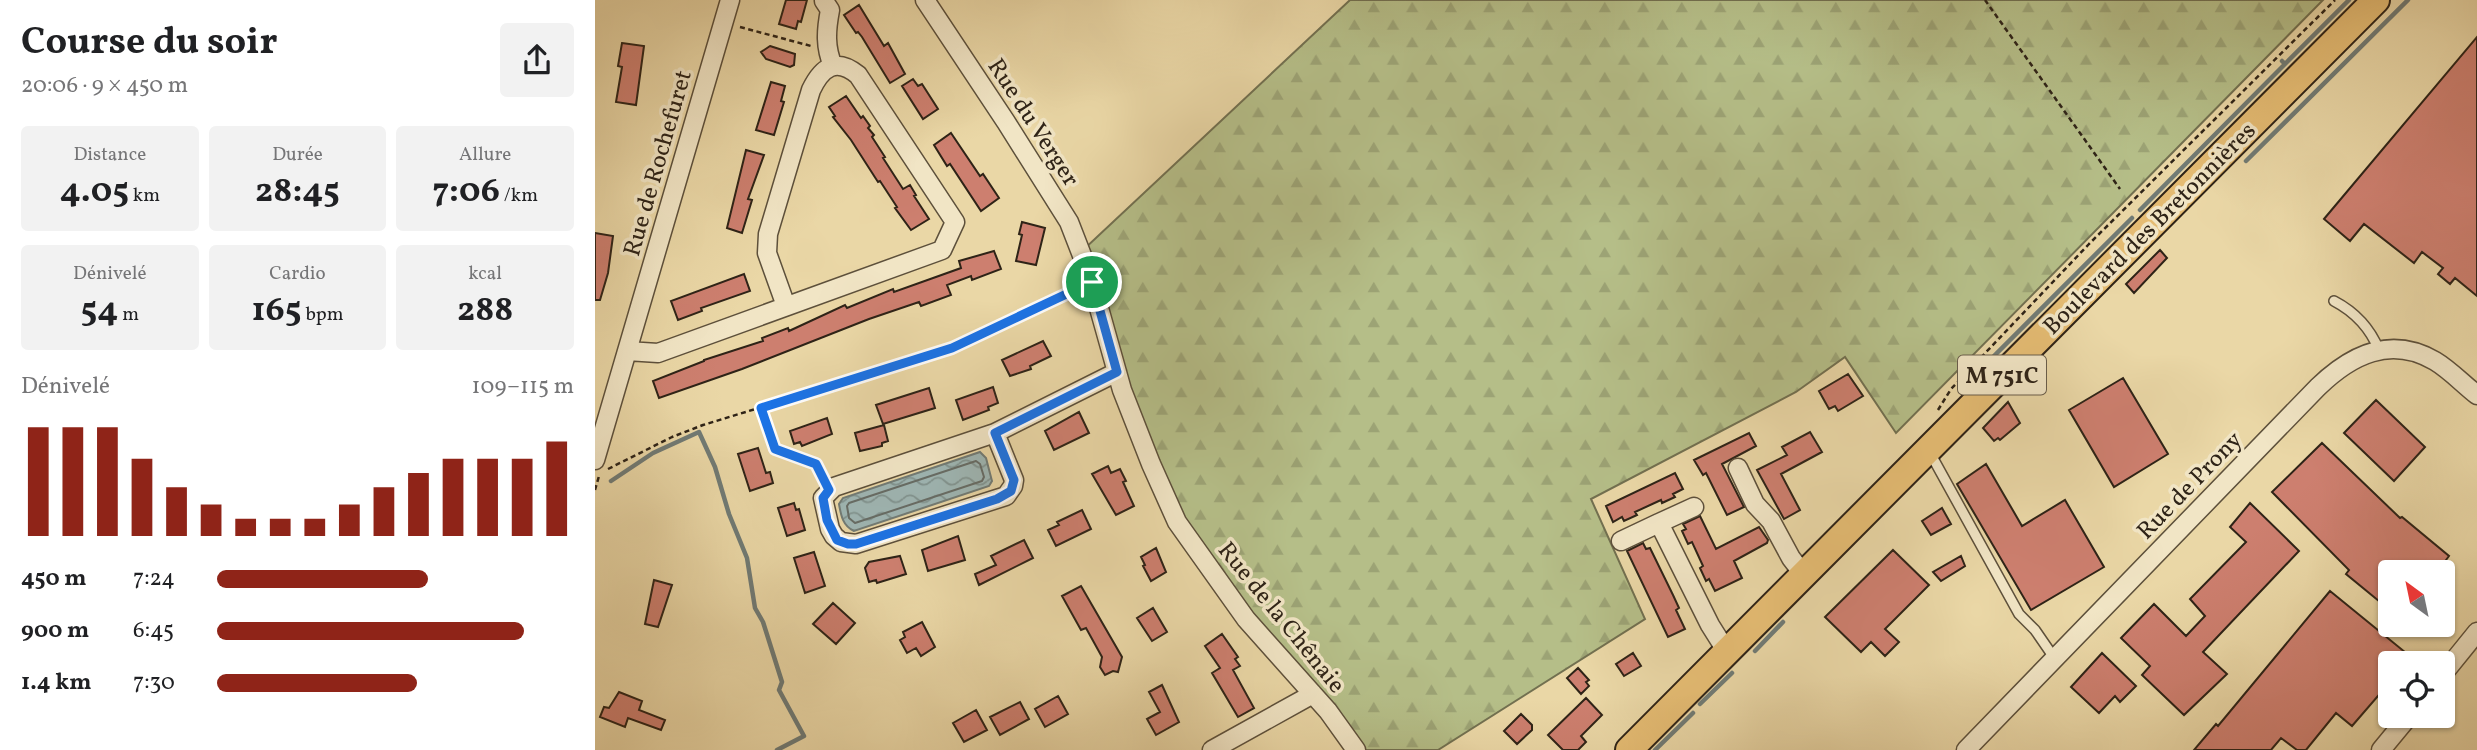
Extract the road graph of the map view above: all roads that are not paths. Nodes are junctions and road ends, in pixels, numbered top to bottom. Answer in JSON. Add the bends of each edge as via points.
{"nodes":[{"id":1,"x":730,"y":0,"type":"edge"},
{"id":2,"x":925,"y":0,"type":"edge"},
{"id":3,"x":2376,"y":0,"type":"edge"},
{"id":4,"x":824,"y":1,"type":"edge"},
{"id":5,"x":830,"y":58,"type":"junction"},
{"id":6,"x":1091,"y":279,"type":"joint"},
{"id":7,"x":2334,"y":301,"type":"dead end"},
{"id":8,"x":786,"y":306,"type":"junction"},
{"id":9,"x":2379,"y":350,"type":"junction"},
{"id":10,"x":627,"y":351,"type":"junction"},
{"id":11,"x":1117,"y":372,"type":"junction"},
{"id":12,"x":2477,"y":395,"type":"edge"},
{"id":13,"x":995,"y":433,"type":"junction"},
{"id":14,"x":1928,"y":450,"type":"junction"},
{"id":15,"x":597,"y":467,"type":"edge"},
{"id":16,"x":1738,"y":468,"type":"dead end"},
{"id":17,"x":1694,"y":507,"type":"dead end"},
{"id":18,"x":1659,"y":523,"type":"junction"},
{"id":19,"x":1621,"y":541,"type":"dead end"},
{"id":20,"x":1804,"y":575,"type":"junction"},
{"id":21,"x":2477,"y":632,"type":"edge"},
{"id":22,"x":1727,"y":652,"type":"junction"},
{"id":23,"x":2055,"y":659,"type":"junction"},
{"id":24,"x":2455,"y":659,"type":"edge"},
{"id":25,"x":1313,"y":694,"type":"junction"},
{"id":26,"x":2399,"y":728,"type":"edge"},
{"id":27,"x":1212,"y":750,"type":"edge"},
{"id":28,"x":1356,"y":750,"type":"edge"},
{"id":29,"x":1629,"y":750,"type":"edge"},
{"id":30,"x":1966,"y":750,"type":"edge"},
{"id":31,"x":2381,"y":750,"type":"edge"}],
"edges":[{"from":1,"to":10,"type":"street","name":"Rue de Rochefuret"},
{"from":2,"to":6,"type":"street","name":"Rue du Verger","via":[[1069,222]]},
{"from":3,"to":14,"type":"main road","name":"Boulevard des Bretonnières","number":"M 751C"},
{"from":4,"to":5,"type":"street","via":[[830,10]]},
{"from":5,"to":8,"type":"street","via":[[811,90],[768,234],[767,253]]},
{"from":5,"to":8,"type":"street","via":[[858,75],[955,222],[942,250]]},
{"from":6,"to":11,"type":"street","name":"Rue de la Chênaie"},
{"from":7,"to":9,"type":"lane","via":[[2355,315]]},
{"from":8,"to":10,"type":"street","via":[[659,354]]},
{"from":9,"to":12,"type":"street","name":"Rue de Prony","via":[[2425,356]]},
{"from":9,"to":23,"type":"street","name":"Rue de Prony","via":[[2334,372]]},
{"from":10,"to":15,"type":"street","name":"Rue de Rochefuret"},
{"from":11,"to":13,"type":"street"},
{"from":11,"to":25,"type":"street","name":"Rue de la Chênaie","via":[[1177,522],[1246,619]]},
{"from":13,"to":13,"type":"street","via":[[829,490],[823,498],[837,540],[848,544],[1011,491],[1014,480]]},
{"from":14,"to":20,"type":"main road","name":"Boulevard des Bretonnières","number":"M 751C"},
{"from":14,"to":23,"type":"lane","via":[[2019,614]]},
{"from":16,"to":20,"type":"street","via":[[1755,504],[1771,521]]},
{"from":17,"to":18,"type":"street"},
{"from":18,"to":19,"type":"street"},
{"from":18,"to":22,"type":"street"},
{"from":20,"to":22,"type":"main road","name":"Boulevard des Bretonnières","number":"M 751C"},
{"from":21,"to":24,"type":"street"},
{"from":22,"to":29,"type":"main road","name":"Boulevard des Bretonnières","number":"M 751C"},
{"from":23,"to":30,"type":"street","name":"Rue de Prony"},
{"from":25,"to":27,"type":"street"},
{"from":25,"to":28,"type":"street","name":"Rue de la Chênaie"},
{"from":26,"to":31,"type":"street"}]}
